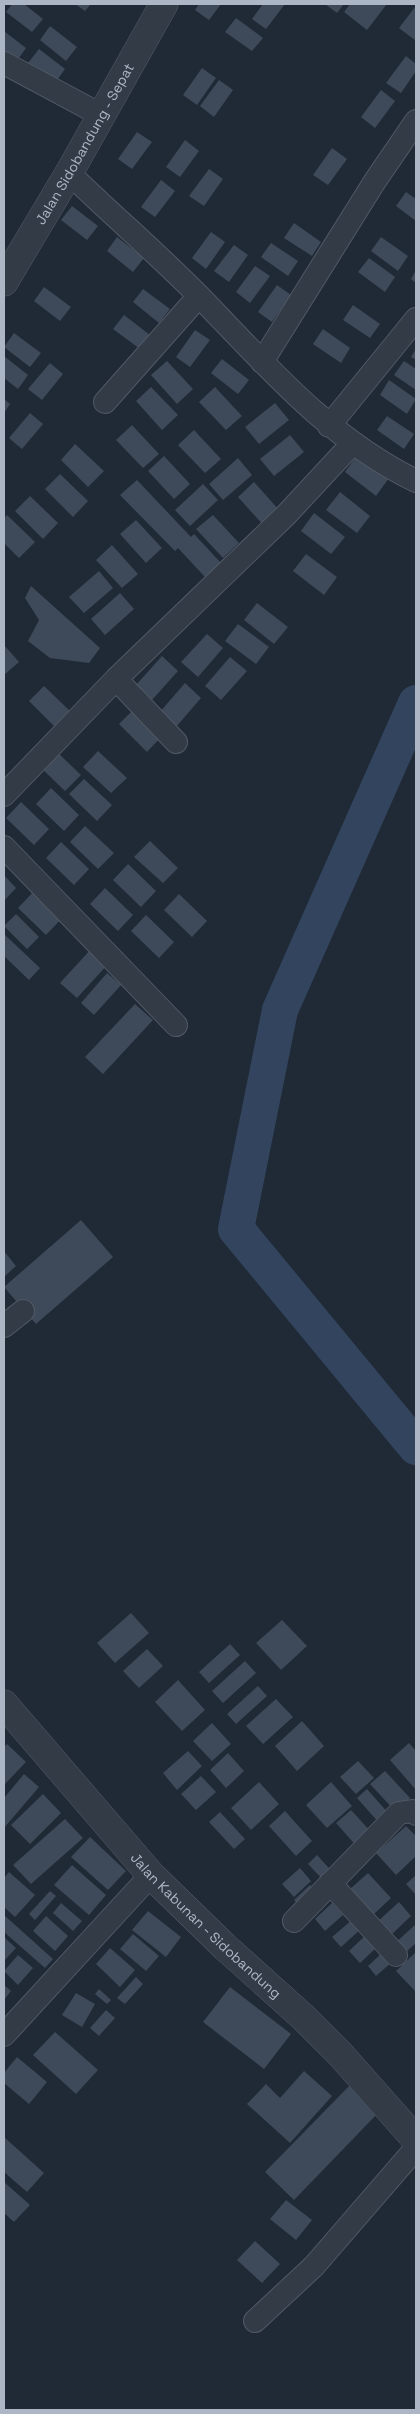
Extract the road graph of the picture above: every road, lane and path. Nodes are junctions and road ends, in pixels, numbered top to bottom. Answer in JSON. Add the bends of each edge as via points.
{"nodes":[{"id":1,"x":164,"y":4,"type":"edge"},
{"id":2,"x":4,"y":63,"type":"edge"},
{"id":3,"x":101,"y":115,"type":"junction"},
{"id":4,"x":416,"y":121,"type":"edge"},
{"id":5,"x":69,"y":173,"type":"junction"},
{"id":6,"x":4,"y":282,"type":"edge"},
{"id":7,"x":199,"y":296,"type":"junction"},
{"id":8,"x":416,"y":319,"type":"edge"},
{"id":9,"x":262,"y":362,"type":"junction"},
{"id":10,"x":105,"y":402,"type":"dead end"},
{"id":11,"x":329,"y":426,"type":"junction"},
{"id":12,"x":352,"y":444,"type":"junction"},
{"id":13,"x":416,"y":481,"type":"edge"},
{"id":14,"x":116,"y":679,"type":"junction"},
{"id":15,"x":176,"y":742,"type":"dead end"},
{"id":16,"x":4,"y":795,"type":"edge"},
{"id":17,"x":4,"y":847,"type":"edge"},
{"id":18,"x":176,"y":1025,"type":"dead end"},
{"id":19,"x":23,"y":1311,"type":"dead end"},
{"id":20,"x":4,"y":1326,"type":"edge"},
{"id":21,"x":4,"y":1704,"type":"edge"},
{"id":22,"x":416,"y":1814,"type":"edge"},
{"id":23,"x":151,"y":1874,"type":"junction"},
{"id":24,"x":330,"y":1884,"type":"junction"},
{"id":25,"x":294,"y":1921,"type":"dead end"},
{"id":26,"x":396,"y":1955,"type":"dead end"},
{"id":27,"x":4,"y":2034,"type":"edge"},
{"id":28,"x":416,"y":2140,"type":"edge"},
{"id":29,"x":416,"y":2148,"type":"edge"},
{"id":30,"x":255,"y":2321,"type":"dead end"}],
"edges":[{"from":1,"to":3,"type":"street","name":"Jalan Sidobandung - Sepat"},
{"from":2,"to":3,"type":"street"},
{"from":3,"to":5,"type":"street","name":"Jalan Sidobandung - Sepat"},
{"from":4,"to":9,"type":"street"},
{"from":5,"to":6,"type":"street","name":"Jalan Sidobandung - Sepat"},
{"from":5,"to":7,"type":"street"},
{"from":7,"to":9,"type":"street"},
{"from":7,"to":10,"type":"street"},
{"from":8,"to":11,"type":"street"},
{"from":9,"to":11,"type":"street"},
{"from":11,"to":12,"type":"street"},
{"from":12,"to":13,"type":"street"},
{"from":12,"to":14,"type":"street","via":[[286,514]]},
{"from":14,"to":15,"type":"street"},
{"from":14,"to":16,"type":"street"},
{"from":17,"to":18,"type":"street"},
{"from":19,"to":20,"type":"street"},
{"from":21,"to":23,"type":"street","name":"Jalan Kabunan - Sidobandung"},
{"from":22,"to":24,"type":"street","via":[[412,1811],[399,1813]]},
{"from":23,"to":27,"type":"street"},
{"from":23,"to":28,"type":"street","name":"Jalan Kabunan - Sidobandung","via":[[341,2054]]},
{"from":24,"to":25,"type":"street"},
{"from":24,"to":26,"type":"street"},
{"from":29,"to":30,"type":"street","via":[[314,2266]]}]}
